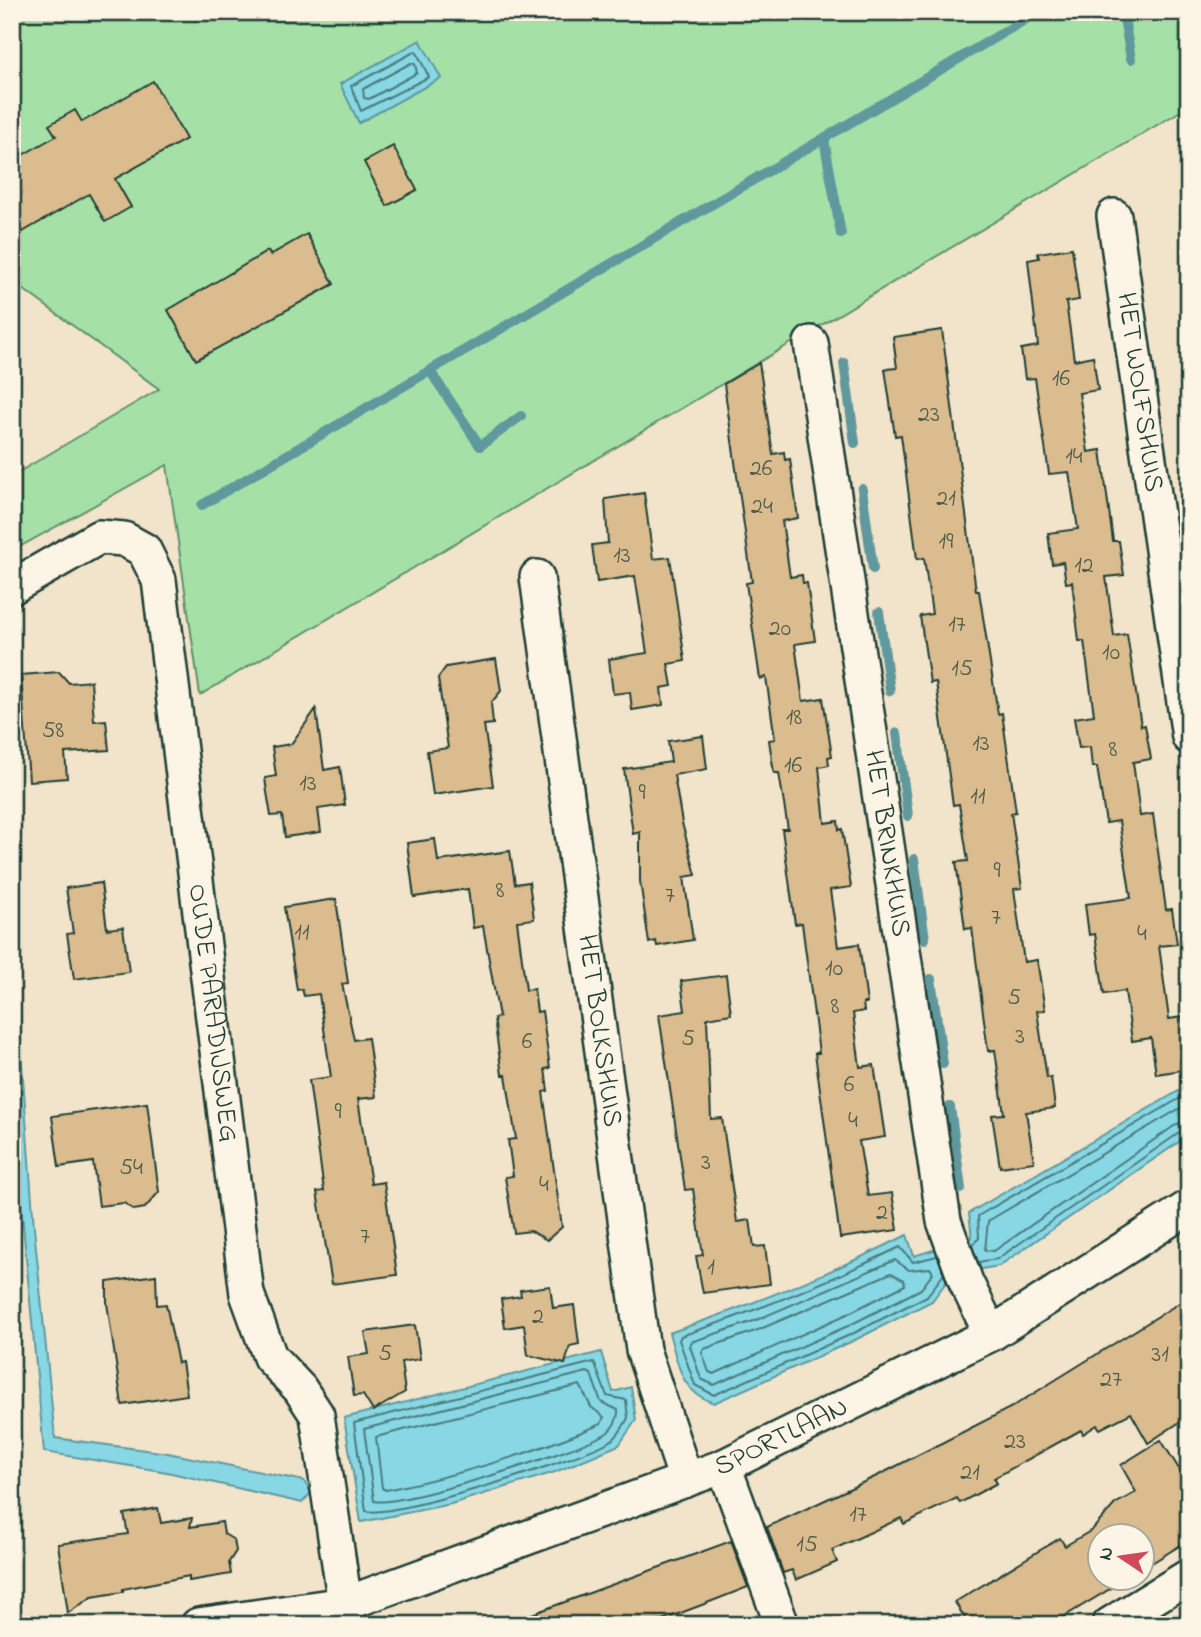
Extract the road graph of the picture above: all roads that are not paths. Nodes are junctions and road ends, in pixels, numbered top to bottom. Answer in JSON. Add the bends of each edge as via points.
{"nodes":[{"id":1,"x":1114,"y":216,"type":"dead end"},
{"id":2,"x":811,"y":343,"type":"dead end"},
{"id":3,"x":537,"y":577,"type":"dead end"},
{"id":4,"x":12,"y":587,"type":"edge"},
{"id":5,"x":1189,"y":737,"type":"edge"},
{"id":6,"x":1189,"y":1207,"type":"edge"},
{"id":7,"x":991,"y":1334,"type":"junction"},
{"id":8,"x":724,"y":1466,"type":"junction"},
{"id":9,"x":685,"y":1480,"type":"junction"},
{"id":10,"x":1189,"y":1576,"type":"edge"},
{"id":11,"x":342,"y":1614,"type":"edge"},
{"id":12,"x":198,"y":1625,"type":"edge"},
{"id":13,"x":782,"y":1625,"type":"edge"},
{"id":14,"x":1110,"y":1625,"type":"edge"}],
"edges":[{"from":1,"to":5,"type":"street","name":"HET WOLFSHUIS"},
{"from":2,"to":7,"type":"street","name":"HET BRINKHUIS","via":[[944,1221]]},
{"from":3,"to":9,"type":"street","name":"HET BOLKSHUIS","via":[[643,1350]]},
{"from":4,"to":11,"type":"street","name":"OUDE PARADIJSWEG","via":[[99,537],[124,539],[144,550],[159,580],[247,1294],[270,1357],[317,1415]]},
{"from":6,"to":7,"type":"street","name":"SPORTLAAN"},
{"from":7,"to":8,"type":"street","name":"SPORTLAAN"},
{"from":8,"to":9,"type":"street","name":"SPORTLAAN"},
{"from":8,"to":13,"type":"street"},
{"from":9,"to":11,"type":"street","name":"SPORTLAAN"},
{"from":10,"to":14,"type":"street"},
{"from":11,"to":12,"type":"street","name":"SPORTLAAN"}]}
